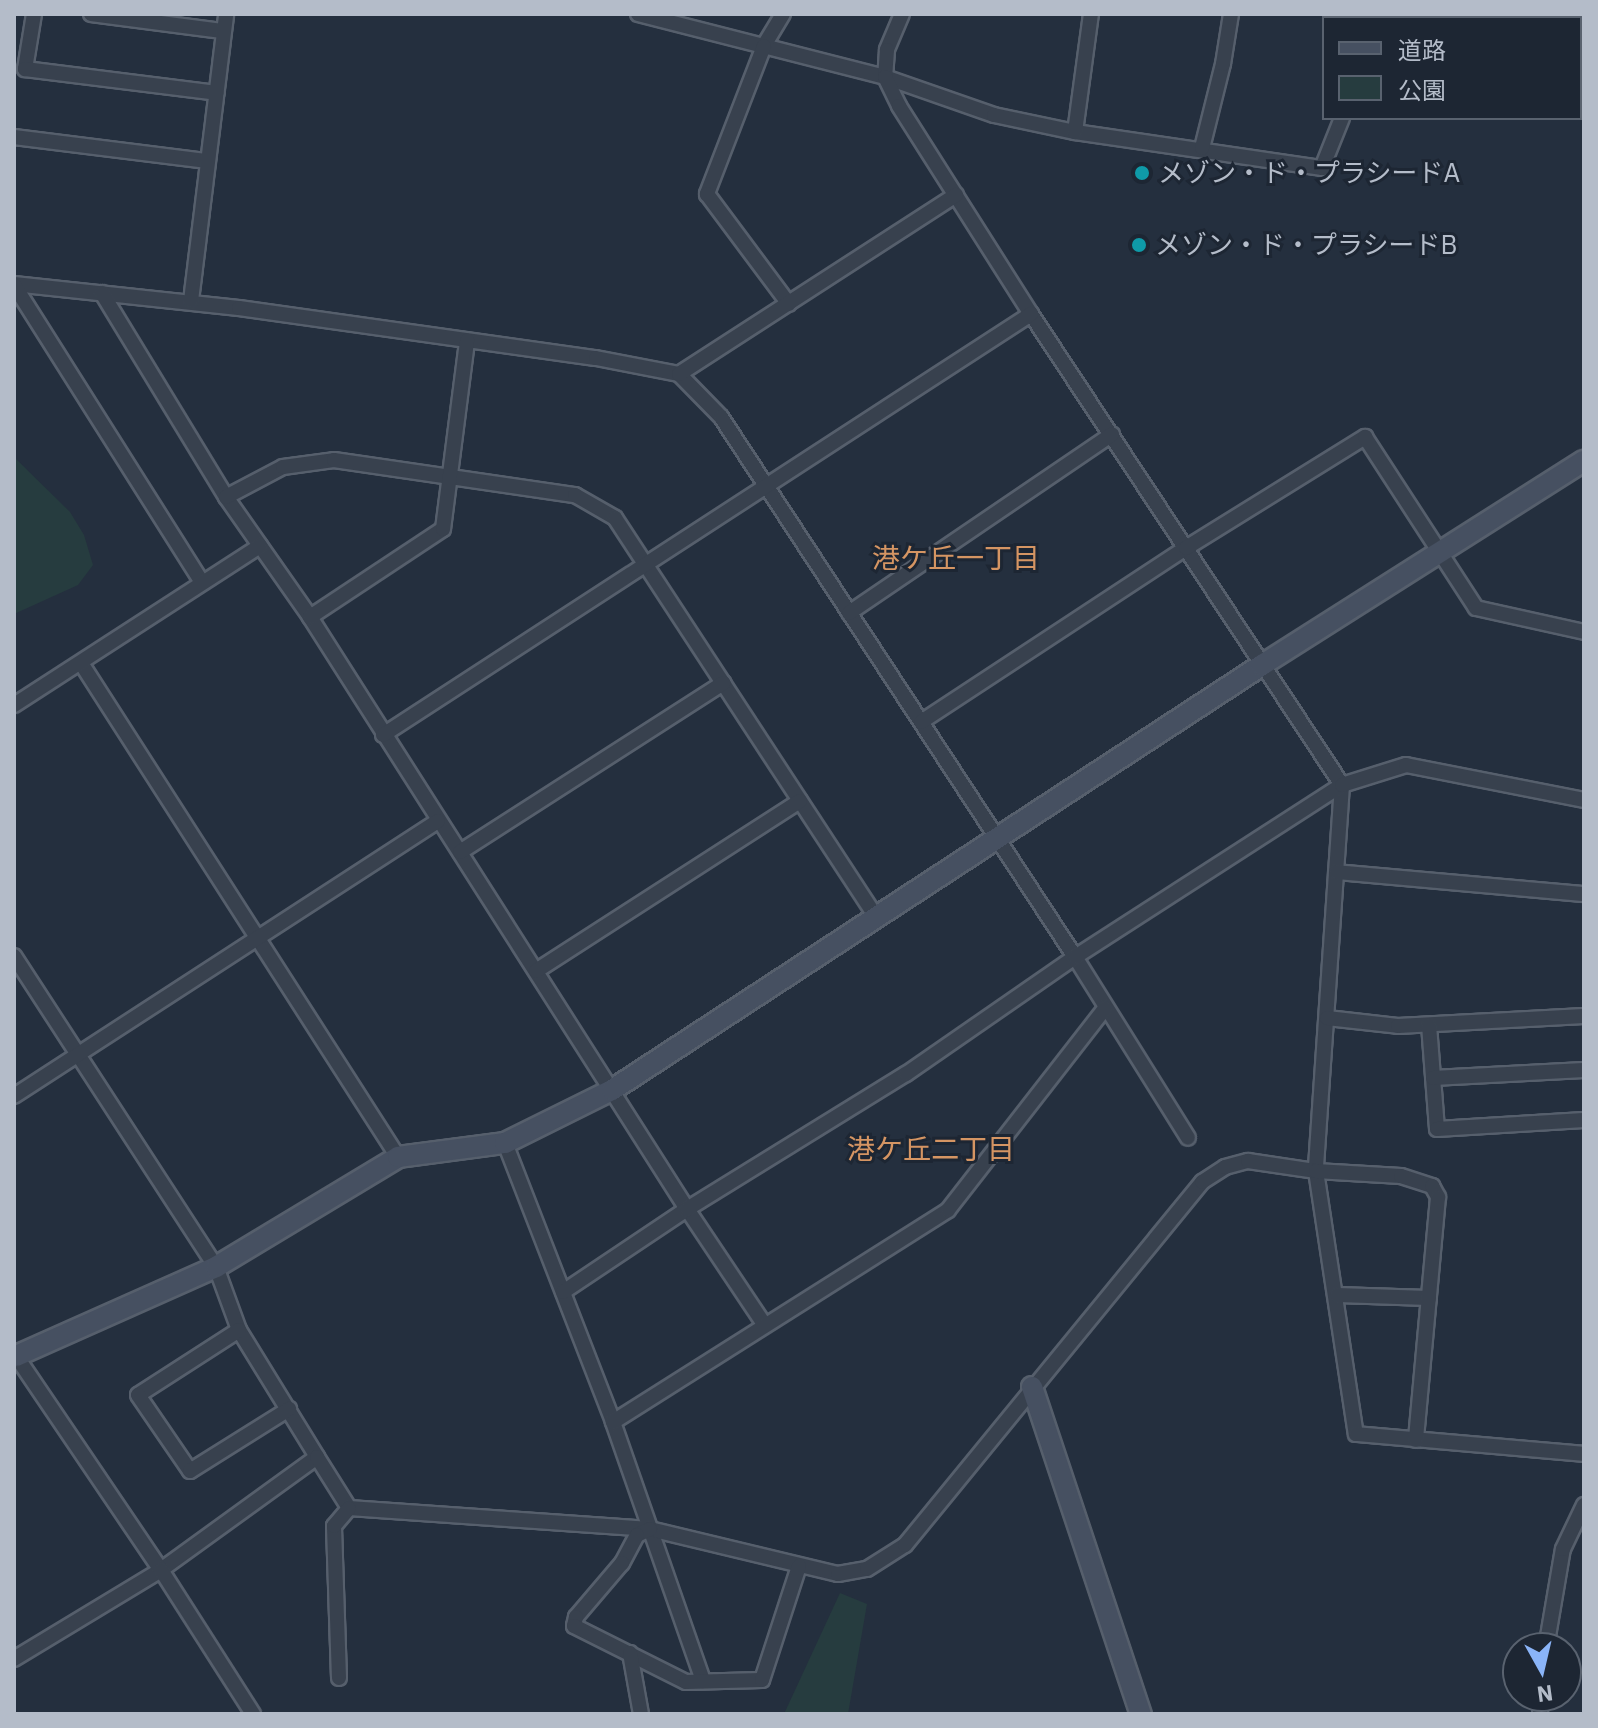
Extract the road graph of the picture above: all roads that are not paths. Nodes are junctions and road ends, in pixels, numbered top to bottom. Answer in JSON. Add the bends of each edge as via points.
{"nodes":[{"id":1,"x":34,"y":14,"type":"edge"},
{"id":2,"x":91,"y":14,"type":"edge"},
{"id":3,"x":226,"y":14,"type":"edge"},
{"id":4,"x":638,"y":14,"type":"edge"},
{"id":5,"x":783,"y":14,"type":"edge"},
{"id":6,"x":902,"y":14,"type":"edge"},
{"id":7,"x":1091,"y":14,"type":"edge"},
{"id":8,"x":1231,"y":14,"type":"edge"},
{"id":9,"x":222,"y":31,"type":"junction"},
{"id":10,"x":764,"y":46,"type":"junction"},
{"id":11,"x":20,"y":66,"type":"edge"},
{"id":12,"x":885,"y":77,"type":"junction"},
{"id":13,"x":217,"y":93,"type":"junction"},
{"id":14,"x":1341,"y":120,"type":"edge"},
{"id":15,"x":1075,"y":132,"type":"junction"},
{"id":16,"x":14,"y":137,"type":"edge"},
{"id":17,"x":1202,"y":148,"type":"junction"},
{"id":18,"x":208,"y":161,"type":"junction"},
{"id":19,"x":956,"y":195,"type":"junction"},
{"id":20,"x":14,"y":284,"type":"edge"},
{"id":21,"x":102,"y":293,"type":"junction"},
{"id":22,"x":191,"y":301,"type":"junction"},
{"id":23,"x":789,"y":304,"type":"junction"},
{"id":24,"x":1031,"y":314,"type":"junction"},
{"id":25,"x":467,"y":341,"type":"junction"},
{"id":26,"x":679,"y":374,"type":"junction"},
{"id":27,"x":1112,"y":434,"type":"junction"},
{"id":28,"x":1584,"y":461,"type":"edge"},
{"id":29,"x":448,"y":475,"type":"junction"},
{"id":30,"x":766,"y":486,"type":"junction"},
{"id":31,"x":226,"y":497,"type":"junction"},
{"id":32,"x":260,"y":546,"type":"junction"},
{"id":33,"x":1186,"y":548,"type":"junction"},
{"id":34,"x":1437,"y":553,"type":"junction"},
{"id":35,"x":648,"y":564,"type":"junction"},
{"id":36,"x":202,"y":582,"type":"junction"},
{"id":37,"x":849,"y":613,"type":"junction"},
{"id":38,"x":310,"y":617,"type":"junction"},
{"id":39,"x":1584,"y":632,"type":"edge"},
{"id":40,"x":81,"y":663,"type":"junction"},
{"id":41,"x":1262,"y":665,"type":"junction"},
{"id":42,"x":723,"y":683,"type":"junction"},
{"id":43,"x":14,"y":705,"type":"edge"},
{"id":44,"x":921,"y":722,"type":"junction"},
{"id":45,"x":383,"y":735,"type":"junction"},
{"id":46,"x":1342,"y":785,"type":"junction"},
{"id":47,"x":1584,"y":800,"type":"edge"},
{"id":48,"x":800,"y":801,"type":"junction"},
{"id":49,"x":438,"y":821,"type":"junction"},
{"id":50,"x":998,"y":841,"type":"junction"},
{"id":51,"x":460,"y":852,"type":"junction"},
{"id":52,"x":1336,"y":872,"type":"junction"},
{"id":53,"x":1584,"y":894,"type":"edge"},
{"id":54,"x":877,"y":919,"type":"junction"},
{"id":55,"x":258,"y":937,"type":"junction"},
{"id":56,"x":14,"y":956,"type":"edge"},
{"id":57,"x":1075,"y":957,"type":"junction"},
{"id":58,"x":536,"y":971,"type":"junction"},
{"id":59,"x":1105,"y":1008,"type":"junction"},
{"id":60,"x":1584,"y":1016,"type":"edge"},
{"id":61,"x":1327,"y":1018,"type":"junction"},
{"id":62,"x":1429,"y":1025,"type":"junction"},
{"id":63,"x":78,"y":1054,"type":"junction"},
{"id":64,"x":1584,"y":1070,"type":"edge"},
{"id":65,"x":1433,"y":1078,"type":"junction"},
{"id":66,"x":612,"y":1090,"type":"junction"},
{"id":67,"x":14,"y":1096,"type":"edge"},
{"id":68,"x":1584,"y":1120,"type":"edge"},
{"id":69,"x":1188,"y":1138,"type":"dead end"},
{"id":70,"x":505,"y":1143,"type":"junction"},
{"id":71,"x":398,"y":1157,"type":"junction"},
{"id":72,"x":1316,"y":1171,"type":"junction"},
{"id":73,"x":687,"y":1209,"type":"junction"},
{"id":74,"x":216,"y":1267,"type":"junction"},
{"id":75,"x":563,"y":1292,"type":"junction"},
{"id":76,"x":1337,"y":1295,"type":"junction"},
{"id":77,"x":1429,"y":1298,"type":"junction"},
{"id":78,"x":764,"y":1324,"type":"junction"},
{"id":79,"x":239,"y":1330,"type":"junction"},
{"id":80,"x":15,"y":1355,"type":"edge"},
{"id":81,"x":1032,"y":1387,"type":"junction"},
{"id":82,"x":289,"y":1409,"type":"junction"},
{"id":83,"x":613,"y":1422,"type":"junction"},
{"id":84,"x":1416,"y":1440,"type":"junction"},
{"id":85,"x":1584,"y":1454,"type":"edge"},
{"id":86,"x":317,"y":1457,"type":"junction"},
{"id":87,"x":1584,"y":1505,"type":"edge"},
{"id":88,"x":349,"y":1508,"type":"junction"},
{"id":89,"x":650,"y":1529,"type":"junction"},
{"id":90,"x":799,"y":1566,"type":"junction"},
{"id":91,"x":161,"y":1570,"type":"junction"},
{"id":92,"x":1549,"y":1632,"type":"edge"},
{"id":93,"x":630,"y":1653,"type":"junction"},
{"id":94,"x":14,"y":1659,"type":"edge"},
{"id":95,"x":339,"y":1678,"type":"dead end"},
{"id":96,"x":703,"y":1681,"type":"junction"},
{"id":97,"x":253,"y":1714,"type":"edge"},
{"id":98,"x":641,"y":1714,"type":"edge"},
{"id":99,"x":1141,"y":1714,"type":"edge"}],
"edges":[{"from":1,"to":11,"type":"street"},
{"from":2,"to":9,"type":"street"},
{"from":3,"to":9,"type":"street"},
{"from":4,"to":10,"type":"street"},
{"from":5,"to":10,"type":"street"},
{"from":6,"to":12,"type":"street","via":[[887,50]]},
{"from":7,"to":15,"type":"street"},
{"from":8,"to":17,"type":"street"},
{"from":9,"to":13,"type":"street"},
{"from":10,"to":12,"type":"street"},
{"from":10,"to":23,"type":"street","via":[[707,194]]},
{"from":11,"to":13,"type":"street"},
{"from":12,"to":15,"type":"street","via":[[994,115]]},
{"from":12,"to":19,"type":"street"},
{"from":13,"to":18,"type":"street"},
{"from":14,"to":17,"type":"street","via":[[1322,168]]},
{"from":15,"to":17,"type":"street"},
{"from":16,"to":18,"type":"street"},
{"from":18,"to":22,"type":"street"},
{"from":19,"to":23,"type":"street"},
{"from":19,"to":24,"type":"street"},
{"from":20,"to":21,"type":"street"},
{"from":20,"to":36,"type":"street"},
{"from":21,"to":22,"type":"street"},
{"from":21,"to":31,"type":"street"},
{"from":22,"to":25,"type":"street"},
{"from":23,"to":26,"type":"street"},
{"from":24,"to":27,"type":"street"},
{"from":24,"to":30,"type":"street"},
{"from":25,"to":26,"type":"street"},
{"from":25,"to":29,"type":"street"},
{"from":26,"to":30,"type":"street","via":[[721,417]]},
{"from":27,"to":33,"type":"street"},
{"from":27,"to":37,"type":"street"},
{"from":28,"to":34,"type":"street"},
{"from":29,"to":31,"type":"street","via":[[334,460],[283,467]]},
{"from":29,"to":35,"type":"street","via":[[575,495],[615,518]]},
{"from":29,"to":38,"type":"street","via":[[443,529]]},
{"from":30,"to":35,"type":"street"},
{"from":30,"to":37,"type":"street"},
{"from":31,"to":32,"type":"street"},
{"from":32,"to":36,"type":"street"},
{"from":32,"to":38,"type":"street"},
{"from":33,"to":34,"type":"street","via":[[1365,437]]},
{"from":33,"to":41,"type":"street"},
{"from":33,"to":44,"type":"street"},
{"from":34,"to":39,"type":"street","via":[[1476,608]]},
{"from":34,"to":41,"type":"street"},
{"from":35,"to":42,"type":"street"},
{"from":35,"to":45,"type":"street"},
{"from":36,"to":40,"type":"street"},
{"from":37,"to":44,"type":"street"},
{"from":38,"to":45,"type":"street"},
{"from":40,"to":43,"type":"street"},
{"from":40,"to":55,"type":"street"},
{"from":41,"to":46,"type":"street"},
{"from":41,"to":50,"type":"street"},
{"from":42,"to":48,"type":"street"},
{"from":42,"to":51,"type":"street"},
{"from":44,"to":50,"type":"street"},
{"from":45,"to":49,"type":"street"},
{"from":46,"to":47,"type":"street","via":[[1406,765]]},
{"from":46,"to":52,"type":"street"},
{"from":46,"to":57,"type":"street"},
{"from":48,"to":54,"type":"street"},
{"from":48,"to":58,"type":"street"},
{"from":49,"to":51,"type":"street"},
{"from":49,"to":55,"type":"street"},
{"from":50,"to":54,"type":"street"},
{"from":50,"to":57,"type":"street"},
{"from":51,"to":58,"type":"street"},
{"from":52,"to":53,"type":"street"},
{"from":52,"to":61,"type":"street"},
{"from":54,"to":66,"type":"street"},
{"from":55,"to":63,"type":"street"},
{"from":55,"to":71,"type":"street"},
{"from":56,"to":63,"type":"street"},
{"from":57,"to":59,"type":"street"},
{"from":57,"to":73,"type":"street","via":[[906,1074]]},
{"from":58,"to":66,"type":"street"},
{"from":59,"to":69,"type":"street"},
{"from":59,"to":78,"type":"street","via":[[948,1210]]},
{"from":60,"to":62,"type":"street"},
{"from":61,"to":62,"type":"street"},
{"from":61,"to":72,"type":"street"},
{"from":62,"to":65,"type":"street"},
{"from":63,"to":67,"type":"street"},
{"from":63,"to":74,"type":"street"},
{"from":64,"to":65,"type":"street"},
{"from":65,"to":68,"type":"street","via":[[1437,1129]]},
{"from":66,"to":70,"type":"street"},
{"from":66,"to":73,"type":"street"},
{"from":70,"to":71,"type":"street"},
{"from":70,"to":75,"type":"street"},
{"from":71,"to":74,"type":"street"},
{"from":72,"to":76,"type":"street"},
{"from":72,"to":77,"type":"street","via":[[1401,1176],[1432,1186],[1438,1197]]},
{"from":72,"to":81,"type":"street","via":[[1248,1161],[1225,1167],[1202,1182]]},
{"from":73,"to":75,"type":"street"},
{"from":73,"to":78,"type":"street"},
{"from":74,"to":79,"type":"street"},
{"from":74,"to":80,"type":"street"},
{"from":75,"to":83,"type":"street"},
{"from":76,"to":77,"type":"street"},
{"from":76,"to":84,"type":"street","via":[[1356,1434]]},
{"from":77,"to":84,"type":"street"},
{"from":78,"to":83,"type":"street"},
{"from":79,"to":82,"type":"street"},
{"from":79,"to":82,"type":"street","via":[[138,1395],[190,1471]]},
{"from":80,"to":91,"type":"street"},
{"from":81,"to":90,"type":"street","via":[[894,1554],[867,1569],[838,1574]]},
{"from":81,"to":99,"type":"street"},
{"from":82,"to":86,"type":"street"},
{"from":83,"to":89,"type":"street"},
{"from":84,"to":85,"type":"street"},
{"from":86,"to":88,"type":"street"},
{"from":86,"to":91,"type":"street"},
{"from":87,"to":92,"type":"street","via":[[1563,1549]]},
{"from":88,"to":89,"type":"street"},
{"from":88,"to":95,"type":"street","via":[[334,1526]]},
{"from":89,"to":90,"type":"street"},
{"from":89,"to":93,"type":"street","via":[[637,1535],[574,1626]]},
{"from":89,"to":96,"type":"street"},
{"from":90,"to":96,"type":"street","via":[[762,1680]]},
{"from":91,"to":94,"type":"street"},
{"from":91,"to":97,"type":"street"},
{"from":93,"to":96,"type":"street","via":[[686,1682]]},
{"from":93,"to":98,"type":"street"}]}
